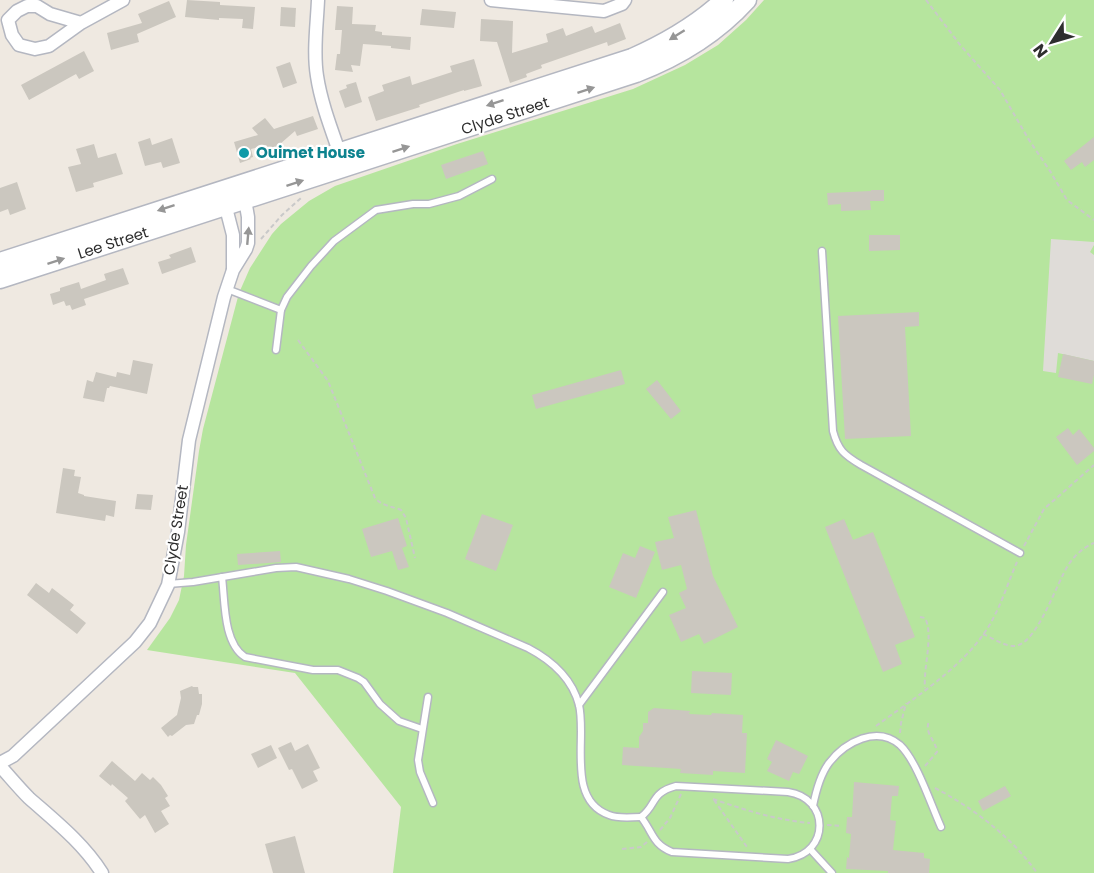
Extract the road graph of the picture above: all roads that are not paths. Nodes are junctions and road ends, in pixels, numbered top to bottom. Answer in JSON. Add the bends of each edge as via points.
{"nodes":[{"id":1,"x":123,"y":0,"type":"edge"},
{"id":2,"x":318,"y":0,"type":"edge"},
{"id":3,"x":490,"y":0,"type":"edge"},
{"id":4,"x":625,"y":0,"type":"edge"},
{"id":5,"x":724,"y":0,"type":"edge"},
{"id":6,"x":747,"y":0,"type":"edge"},
{"id":7,"x":81,"y":23,"type":"junction"},
{"id":8,"x":343,"y":160,"type":"junction"},
{"id":9,"x":492,"y":178,"type":"dead end"},
{"id":10,"x":243,"y":192,"type":"junction"},
{"id":11,"x":223,"y":198,"type":"junction"},
{"id":12,"x":822,"y":251,"type":"dead end"},
{"id":13,"x":0,"y":262,"type":"edge"},
{"id":14,"x":233,"y":270,"type":"junction"},
{"id":15,"x":0,"y":279,"type":"edge"},
{"id":16,"x":226,"y":288,"type":"junction"},
{"id":17,"x":280,"y":310,"type":"junction"},
{"id":18,"x":276,"y":350,"type":"dead end"},
{"id":19,"x":1020,"y":553,"type":"road end"},
{"id":20,"x":222,"y":577,"type":"junction"},
{"id":21,"x":168,"y":585,"type":"junction"},
{"id":22,"x":663,"y":592,"type":"dead end"},
{"id":23,"x":428,"y":697,"type":"dead end"},
{"id":24,"x":579,"y":705,"type":"junction"},
{"id":25,"x":422,"y":729,"type":"junction"},
{"id":26,"x":0,"y":765,"type":"edge"},
{"id":27,"x":433,"y":803,"type":"dead end"},
{"id":28,"x":813,"y":806,"type":"junction"},
{"id":29,"x":641,"y":818,"type":"junction"},
{"id":30,"x":941,"y":827,"type":"dead end"},
{"id":31,"x":810,"y":849,"type":"junction"},
{"id":32,"x":830,"y":872,"type":"edge"},
{"id":33,"x":102,"y":873,"type":"edge"}],
"edges":[{"from":1,"to":7,"type":"street"},
{"from":2,"to":8,"type":"street","via":[[317,76]]},
{"from":3,"to":4,"type":"street","via":[[604,10]]},
{"from":5,"to":8,"type":"main road","name":"Clyde Street","one_way":true,"via":[[686,30],[632,58]]},
{"from":8,"to":6,"type":"main road","name":"Clyde Street","one_way":true,"via":[[649,68],[695,44]]},
{"from":7,"to":7,"type":"street","via":[[48,46],[35,48],[19,45],[8,20],[27,6],[37,6]]},
{"from":8,"to":10,"type":"main road","name":"Clyde Street"},
{"from":9,"to":17,"type":"lane","via":[[459,196],[376,210],[334,241],[301,278]]},
{"from":10,"to":11,"type":"main road","name":"Clyde Street"},
{"from":14,"to":10,"type":"street","name":"Clyde Street","one_way":true,"via":[[248,243]]},
{"from":11,"to":13,"type":"main road","name":"Lee Street","one_way":true},
{"from":11,"to":14,"type":"street","name":"Clyde Street","via":[[233,235]]},
{"from":15,"to":11,"type":"main road","name":"Lee Street","one_way":true},
{"from":12,"to":19,"type":"lane","via":[[833,431],[841,450],[861,465]]},
{"from":14,"to":16,"type":"street","name":"Clyde Street"},
{"from":16,"to":17,"type":"lane"},
{"from":16,"to":21,"type":"street","name":"Clyde Street","via":[[189,440]]},
{"from":17,"to":18,"type":"lane"},
{"from":20,"to":21,"type":"lane"},
{"from":20,"to":24,"type":"lane","via":[[296,567],[349,579],[427,606],[538,653],[564,676]]},
{"from":20,"to":25,"type":"lane","via":[[229,635],[238,653],[313,670],[338,670],[358,678],[399,721]]},
{"from":21,"to":26,"type":"street","name":"Clyde Street","via":[[150,623],[135,642]]},
{"from":22,"to":24,"type":"lane"},
{"from":23,"to":25,"type":"lane"},
{"from":24,"to":29,"type":"lane","via":[[585,793],[610,816]]},
{"from":25,"to":27,"type":"lane","via":[[418,760]]},
{"from":26,"to":33,"type":"street","via":[[86,851]]},
{"from":28,"to":29,"type":"lane","via":[[791,793],[683,786],[659,794]]},
{"from":28,"to":30,"type":"lane","via":[[828,764],[857,740],[879,736],[900,745],[918,771]]},
{"from":28,"to":31,"type":"lane","via":[[819,825],[818,837]]},
{"from":29,"to":31,"type":"lane","via":[[659,845],[672,852],[791,859]]},
{"from":31,"to":32,"type":"lane"}]}
